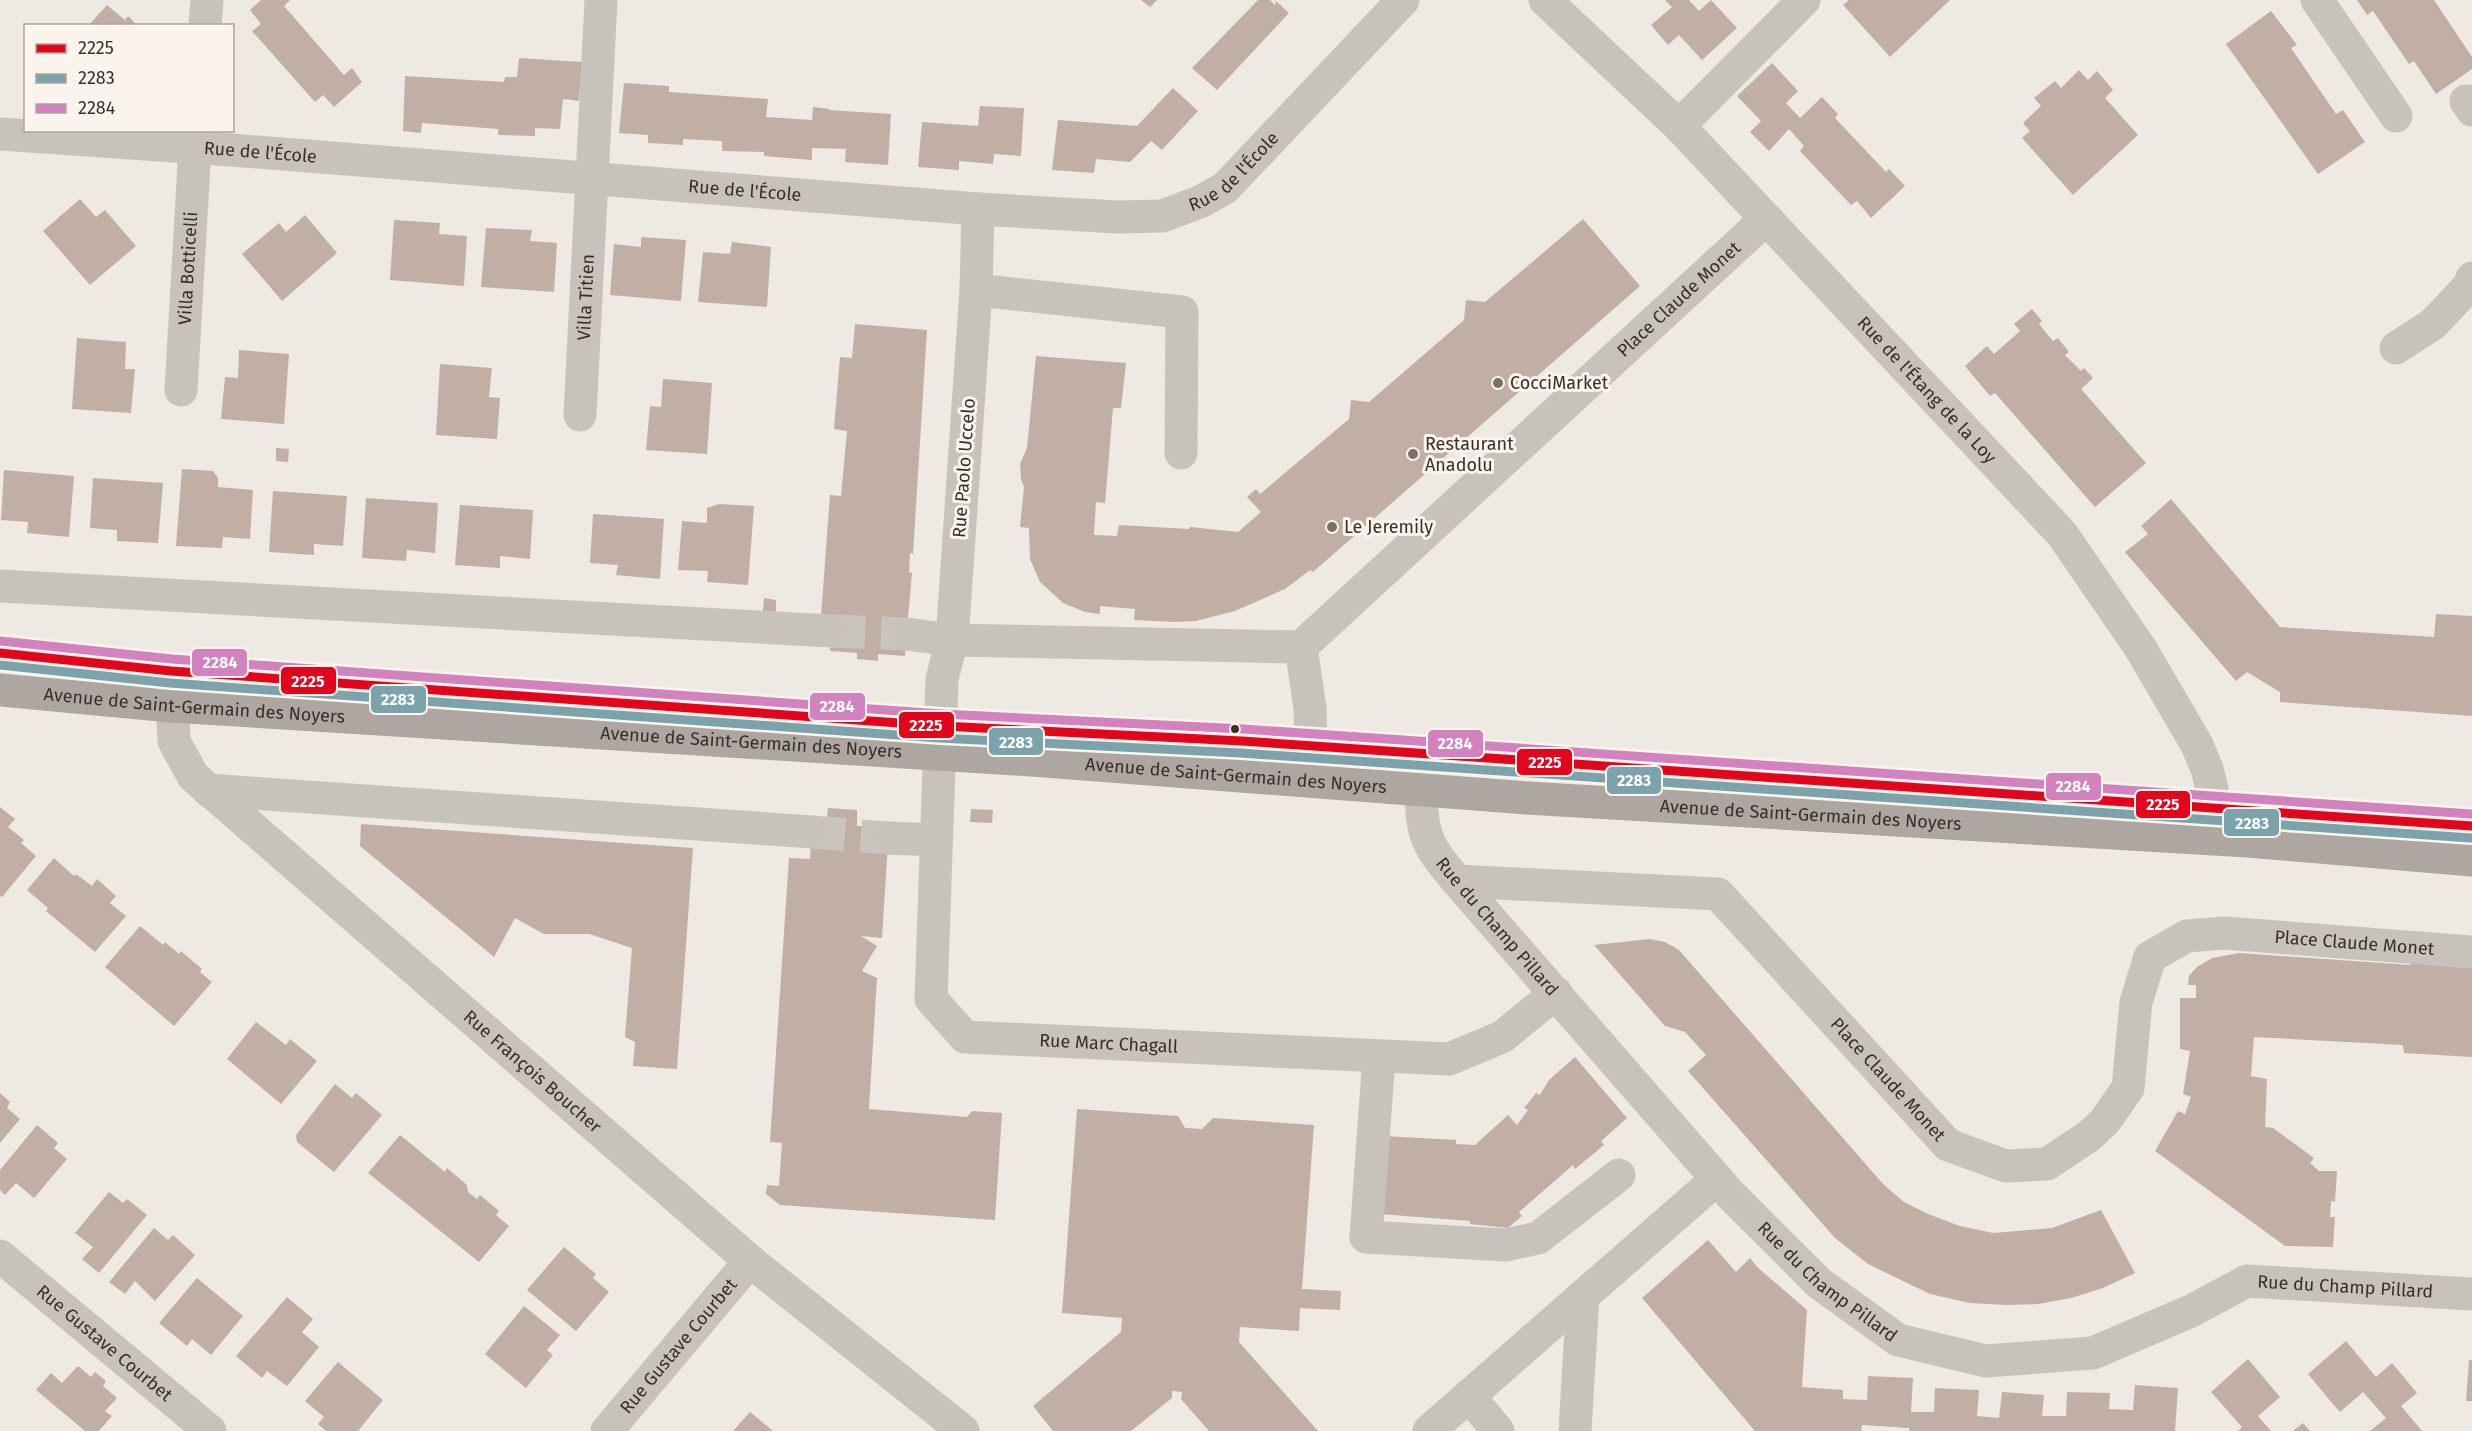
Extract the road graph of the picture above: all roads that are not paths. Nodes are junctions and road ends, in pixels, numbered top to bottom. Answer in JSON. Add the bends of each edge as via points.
{"nodes":[{"id":1,"x":207,"y":0,"type":"edge"},
{"id":2,"x":601,"y":0,"type":"edge"},
{"id":3,"x":1403,"y":0,"type":"edge"},
{"id":4,"x":1545,"y":0,"type":"edge"},
{"id":5,"x":1804,"y":0,"type":"edge"},
{"id":6,"x":2318,"y":0,"type":"edge"},
{"id":7,"x":205,"y":24,"type":"edge"},
{"id":8,"x":2396,"y":116,"type":"dead end"},
{"id":9,"x":1679,"y":126,"type":"junction"},
{"id":10,"x":0,"y":134,"type":"edge"},
{"id":11,"x":196,"y":139,"type":"edge"},
{"id":12,"x":592,"y":178,"type":"junction"},
{"id":13,"x":978,"y":209,"type":"junction"},
{"id":14,"x":1766,"y":219,"type":"junction"},
{"id":15,"x":2472,"y":278,"type":"edge"},
{"id":16,"x":976,"y":290,"type":"junction"},
{"id":17,"x":2396,"y":348,"type":"dead end"},
{"id":18,"x":181,"y":390,"type":"dead end"},
{"id":19,"x":580,"y":415,"type":"dead end"},
{"id":20,"x":1181,"y":453,"type":"dead end"},
{"id":21,"x":0,"y":586,"type":"edge"},
{"id":22,"x":832,"y":631,"type":"tunnel mouth"},
{"id":23,"x":906,"y":634,"type":"tunnel mouth"},
{"id":24,"x":952,"y":640,"type":"junction"},
{"id":25,"x":1301,"y":647,"type":"junction"},
{"id":26,"x":0,"y":653,"type":"edge"},
{"id":27,"x":171,"y":671,"type":"junction"},
{"id":28,"x":0,"y":690,"type":"edge"},
{"id":29,"x":171,"y":706,"type":"junction"},
{"id":30,"x":940,"y":741,"type":"junction"},
{"id":31,"x":1311,"y":745,"type":"junction"},
{"id":32,"x":208,"y":790,"type":"junction"},
{"id":33,"x":1421,"y":790,"type":"junction"},
{"id":34,"x":2212,"y":824,"type":"junction"},
{"id":35,"x":2472,"y":826,"type":"edge"},
{"id":36,"x":812,"y":832,"type":"tunnel mouth"},
{"id":37,"x":888,"y":838,"type":"tunnel mouth"},
{"id":38,"x":935,"y":840,"type":"junction"},
{"id":39,"x":2472,"y":860,"type":"edge"},
{"id":40,"x":1457,"y":881,"type":"junction"},
{"id":41,"x":2472,"y":952,"type":"edge"},
{"id":42,"x":1556,"y":993,"type":"junction"},
{"id":43,"x":1379,"y":1057,"type":"junction"},
{"id":44,"x":1619,"y":1175,"type":"dead end"},
{"id":45,"x":1717,"y":1179,"type":"junction"},
{"id":46,"x":0,"y":1256,"type":"edge"},
{"id":47,"x":750,"y":1261,"type":"junction"},
{"id":48,"x":2472,"y":1294,"type":"edge"},
{"id":49,"x":1583,"y":1296,"type":"junction"},
{"id":50,"x":1469,"y":1396,"type":"junction"},
{"id":51,"x":210,"y":1431,"type":"edge"},
{"id":52,"x":607,"y":1431,"type":"edge"},
{"id":53,"x":963,"y":1431,"type":"edge"},
{"id":54,"x":1429,"y":1431,"type":"edge"},
{"id":55,"x":1498,"y":1431,"type":"edge"},
{"id":56,"x":1575,"y":1431,"type":"edge"}],
"edges":[{"from":1,"to":7,"type":"street"},
{"from":2,"to":12,"type":"street","name":"Villa Titien"},
{"from":3,"to":13,"type":"street","name":"Rue de l'École","via":[[1225,188],[1200,202],[1162,216]]},
{"from":4,"to":9,"type":"street","name":"Rue de l'Étang de la Loy"},
{"from":5,"to":9,"type":"street"},
{"from":6,"to":8,"type":"street"},
{"from":9,"to":14,"type":"street","name":"Rue de l'Étang de la Loy"},
{"from":10,"to":11,"type":"street","name":"Rue de l'École"},
{"from":11,"to":12,"type":"street","name":"Rue de l'École"},
{"from":11,"to":18,"type":"street","name":"Villa Botticelli"},
{"from":12,"to":13,"type":"street","name":"Rue de l'École"},
{"from":12,"to":19,"type":"street","name":"Villa Titien"},
{"from":13,"to":16,"type":"street","name":"Rue Paolo Uccelo"},
{"from":14,"to":25,"type":"street","name":"Place Claude Monet"},
{"from":14,"to":34,"type":"street","name":"Rue de l'Étang de la Loy","via":[[2062,534],[2141,649],[2197,745],[2212,789]]},
{"from":15,"to":17,"type":"street","via":[[2433,324]]},
{"from":16,"to":20,"type":"street","via":[[1182,312]]},
{"from":16,"to":24,"type":"street","name":"Rue Paolo Uccelo"},
{"from":21,"to":22,"type":"street"},
{"from":23,"to":24,"type":"street"},
{"from":24,"to":25,"type":"street"},
{"from":24,"to":30,"type":"street","name":"Rue Paolo Uccelo","via":[[942,680]]},
{"from":25,"to":31,"type":"street"},
{"from":26,"to":27,"type":"main road","name":"Avenue de Saint-Germain des Noyers"},
{"from":27,"to":29,"type":"street","name":"Rue François Boucher"},
{"from":27,"to":30,"type":"main road","name":"Avenue de Saint-Germain des Noyers"},
{"from":28,"to":29,"type":"main road","name":"Avenue de Saint-Germain des Noyers"},
{"from":29,"to":30,"type":"main road","name":"Avenue de Saint-Germain des Noyers"},
{"from":29,"to":32,"type":"street","name":"Rue François Boucher","via":[[174,741],[193,776]]},
{"from":30,"to":31,"type":"main road","name":"Avenue de Saint-Germain des Noyers"},
{"from":30,"to":33,"type":"main road","name":"Avenue de Saint-Germain des Noyers","via":[[1032,760]]},
{"from":30,"to":38,"type":"street","name":"Rue Marc Chagall"},
{"from":31,"to":34,"type":"main road","name":"Avenue de Saint-Germain des Noyers"},
{"from":32,"to":36,"type":"street"},
{"from":32,"to":47,"type":"street","name":"Rue François Boucher"},
{"from":33,"to":34,"type":"main road","name":"Avenue de Saint-Germain des Noyers"},
{"from":33,"to":40,"type":"street","name":"Rue du Champ Pillard","via":[[1422,825],[1431,850]]},
{"from":34,"to":35,"type":"main road","name":"Avenue de Saint-Germain des Noyers"},
{"from":34,"to":39,"type":"main road","name":"Avenue de Saint-Germain des Noyers"},
{"from":37,"to":38,"type":"street"},
{"from":38,"to":43,"type":"street","name":"Rue Marc Chagall","via":[[931,999],[965,1037]]},
{"from":40,"to":41,"type":"street","name":"Place Claude Monet","via":[[1719,894],[1948,1146],[2006,1166],[2048,1164],[2105,1121],[2128,1088],[2136,1002],[2150,957],[2187,936],[2225,933]]},
{"from":40,"to":42,"type":"street","name":"Rue du Champ Pillard"},
{"from":42,"to":43,"type":"street","name":"Rue Marc Chagall","via":[[1502,1037],[1449,1059]]},
{"from":42,"to":45,"type":"street","name":"Rue du Champ Pillard"},
{"from":43,"to":44,"type":"street","via":[[1366,1237],[1506,1245],[1538,1238]]},
{"from":45,"to":48,"type":"street","name":"Rue du Champ Pillard","via":[[1820,1283],[1898,1340],[1986,1360],[2093,1353],[2191,1311],[2247,1281]]},
{"from":45,"to":49,"type":"street"},
{"from":46,"to":51,"type":"street","name":"Rue Gustave Courbet"},
{"from":47,"to":52,"type":"street","name":"Rue Gustave Courbet"},
{"from":47,"to":53,"type":"street","name":"Rue François Boucher"},
{"from":49,"to":50,"type":"street"},
{"from":49,"to":56,"type":"street"},
{"from":50,"to":54,"type":"street"},
{"from":50,"to":55,"type":"street"}]}
